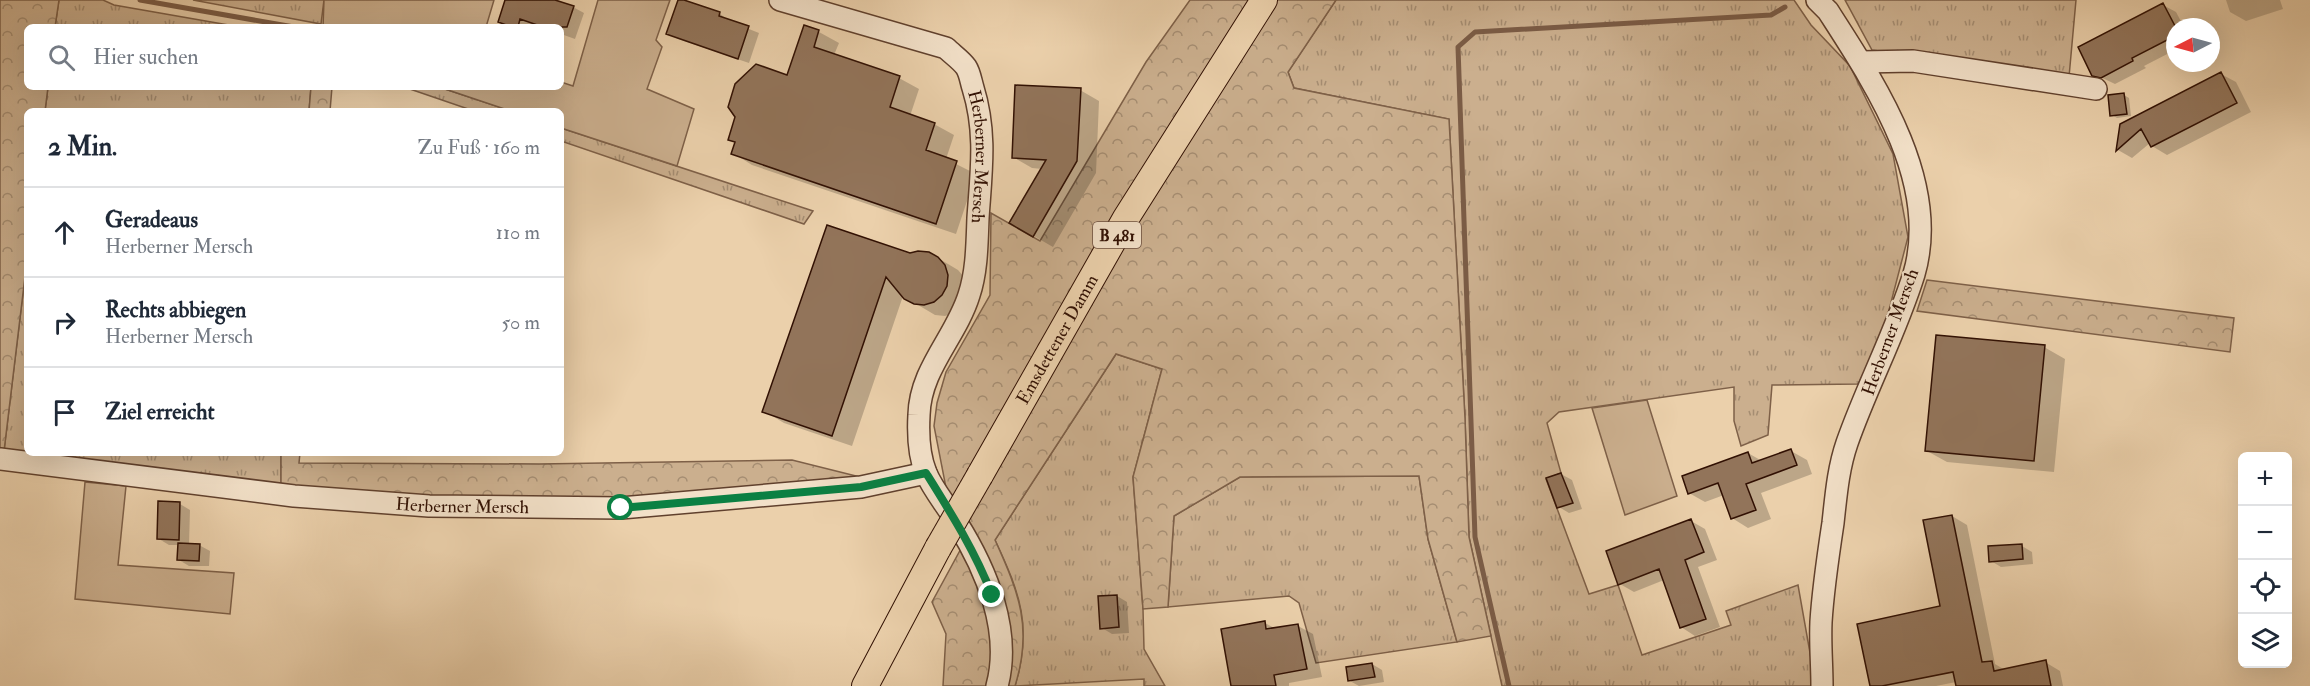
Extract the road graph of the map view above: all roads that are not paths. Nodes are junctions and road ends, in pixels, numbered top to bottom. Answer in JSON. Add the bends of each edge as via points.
{"nodes":[{"id":1,"x":780,"y":0,"type":"edge"},
{"id":2,"x":1264,"y":0,"type":"edge"},
{"id":3,"x":1817,"y":0,"type":"edge"},
{"id":4,"x":1861,"y":62,"type":"junction"},
{"id":5,"x":2096,"y":89,"type":"dead end"},
{"id":6,"x":0,"y":459,"type":"edge"},
{"id":7,"x":926,"y":473,"type":"junction"},
{"id":8,"x":865,"y":686,"type":"edge"},
{"id":9,"x":997,"y":686,"type":"edge"},
{"id":10,"x":1822,"y":686,"type":"edge"}],
"edges":[{"from":1,"to":7,"type":"street","name":"Herberner Mersch","via":[[946,48],[966,67],[977,101],[983,147],[975,261],[970,294],[962,314],[926,381],[919,413]]},
{"from":2,"to":8,"type":"main road","name":"Emsdettener Damm","number":"B 481","bridge":true,"via":[[1126,218],[938,548]]},
{"from":3,"to":4,"type":"street","name":"Herberner Mersch"},
{"from":4,"to":5,"type":"street","via":[[1913,61]]},
{"from":4,"to":10,"type":"street","name":"Herberner Mersch","via":[[1906,151],[1918,203],[1920,237],[1914,272],[1840,470],[1821,623]]},
{"from":6,"to":7,"type":"street","name":"Herberner Mersch","via":[[294,496],[429,506],[621,508],[861,487]]},
{"from":7,"to":9,"type":"street","name":"Herberner Mersch","via":[[980,562],[992,595],[999,630]]}]}
